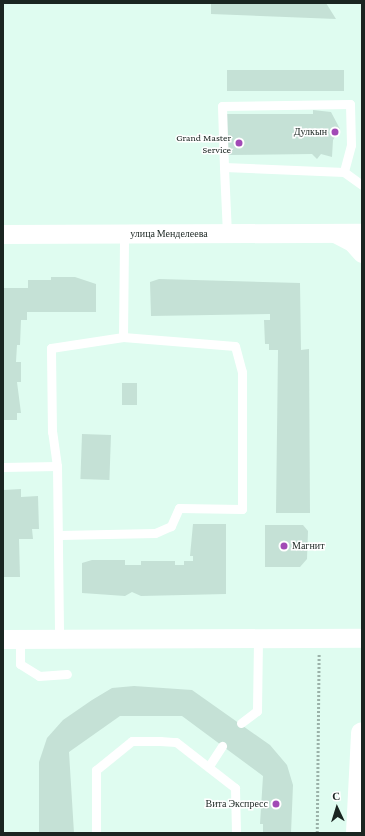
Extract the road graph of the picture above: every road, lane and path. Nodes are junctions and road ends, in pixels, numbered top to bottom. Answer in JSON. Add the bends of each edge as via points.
{"nodes":[{"id":1,"x":224,"y":168,"type":"junction"},
{"id":2,"x":344,"y":172,"type":"junction"},
{"id":3,"x":362,"y":185,"type":"edge"},
{"id":4,"x":336,"y":233,"type":"junction"},
{"id":5,"x":362,"y":233,"type":"edge"},
{"id":6,"x":3,"y":234,"type":"edge"},
{"id":7,"x":124,"y":234,"type":"junction"},
{"id":8,"x":227,"y":234,"type":"junction"},
{"id":9,"x":362,"y":253,"type":"edge"},
{"id":10,"x":123,"y":338,"type":"junction"},
{"id":11,"x":57,"y":466,"type":"junction"},
{"id":12,"x":3,"y":467,"type":"edge"},
{"id":13,"x":60,"y":534,"type":"junction"},
{"id":14,"x":258,"y":638,"type":"junction"},
{"id":15,"x":319,"y":638,"type":"junction"},
{"id":16,"x":362,"y":638,"type":"edge"},
{"id":17,"x":12,"y":639,"type":"edge"},
{"id":18,"x":59,"y":639,"type":"junction"},
{"id":19,"x":67,"y":674,"type":"dead end"},
{"id":20,"x":241,"y":723,"type":"dead end"},
{"id":21,"x":362,"y":733,"type":"edge"},
{"id":22,"x":222,"y":746,"type":"dead end"},
{"id":23,"x":209,"y":766,"type":"junction"},
{"id":24,"x":360,"y":802,"type":"edge"},
{"id":25,"x":96,"y":833,"type":"edge"},
{"id":26,"x":236,"y":833,"type":"edge"},
{"id":27,"x":317,"y":833,"type":"edge"},
{"id":28,"x":357,"y":833,"type":"edge"}],
"edges":[{"from":1,"to":2,"type":"lane"},
{"from":1,"to":2,"type":"lane","via":[[222,106],[350,104],[351,145]]},
{"from":1,"to":8,"type":"lane"},
{"from":2,"to":3,"type":"lane"},
{"from":4,"to":5,"type":"street","name":"улица Менделеева"},
{"from":4,"to":8,"type":"street","name":"улица Менделеева"},
{"from":4,"to":9,"type":"street","via":[[352,242]]},
{"from":6,"to":7,"type":"street","name":"улица Менделеева"},
{"from":7,"to":8,"type":"street","name":"улица Менделеева"},
{"from":7,"to":10,"type":"lane"},
{"from":10,"to":11,"type":"lane","via":[[52,348],[52,432]]},
{"from":10,"to":13,"type":"lane","via":[[235,346],[242,372],[242,509],[179,508],[171,526],[154,533]]},
{"from":11,"to":12,"type":"lane"},
{"from":11,"to":13,"type":"lane"},
{"from":13,"to":18,"type":"lane"},
{"from":14,"to":15,"type":"street"},
{"from":14,"to":18,"type":"street"},
{"from":14,"to":20,"type":"lane","via":[[257,711]]},
{"from":15,"to":16,"type":"street"},
{"from":15,"to":27,"type":"path"},
{"from":17,"to":18,"type":"street"},
{"from":17,"to":19,"type":"lane","via":[[20,664],[39,676]]},
{"from":21,"to":24,"type":"street"},
{"from":22,"to":23,"type":"lane"},
{"from":23,"to":25,"type":"lane","via":[[176,742],[132,741],[96,770]]},
{"from":23,"to":26,"type":"lane","via":[[235,788]]},
{"from":24,"to":28,"type":"street"}]}
